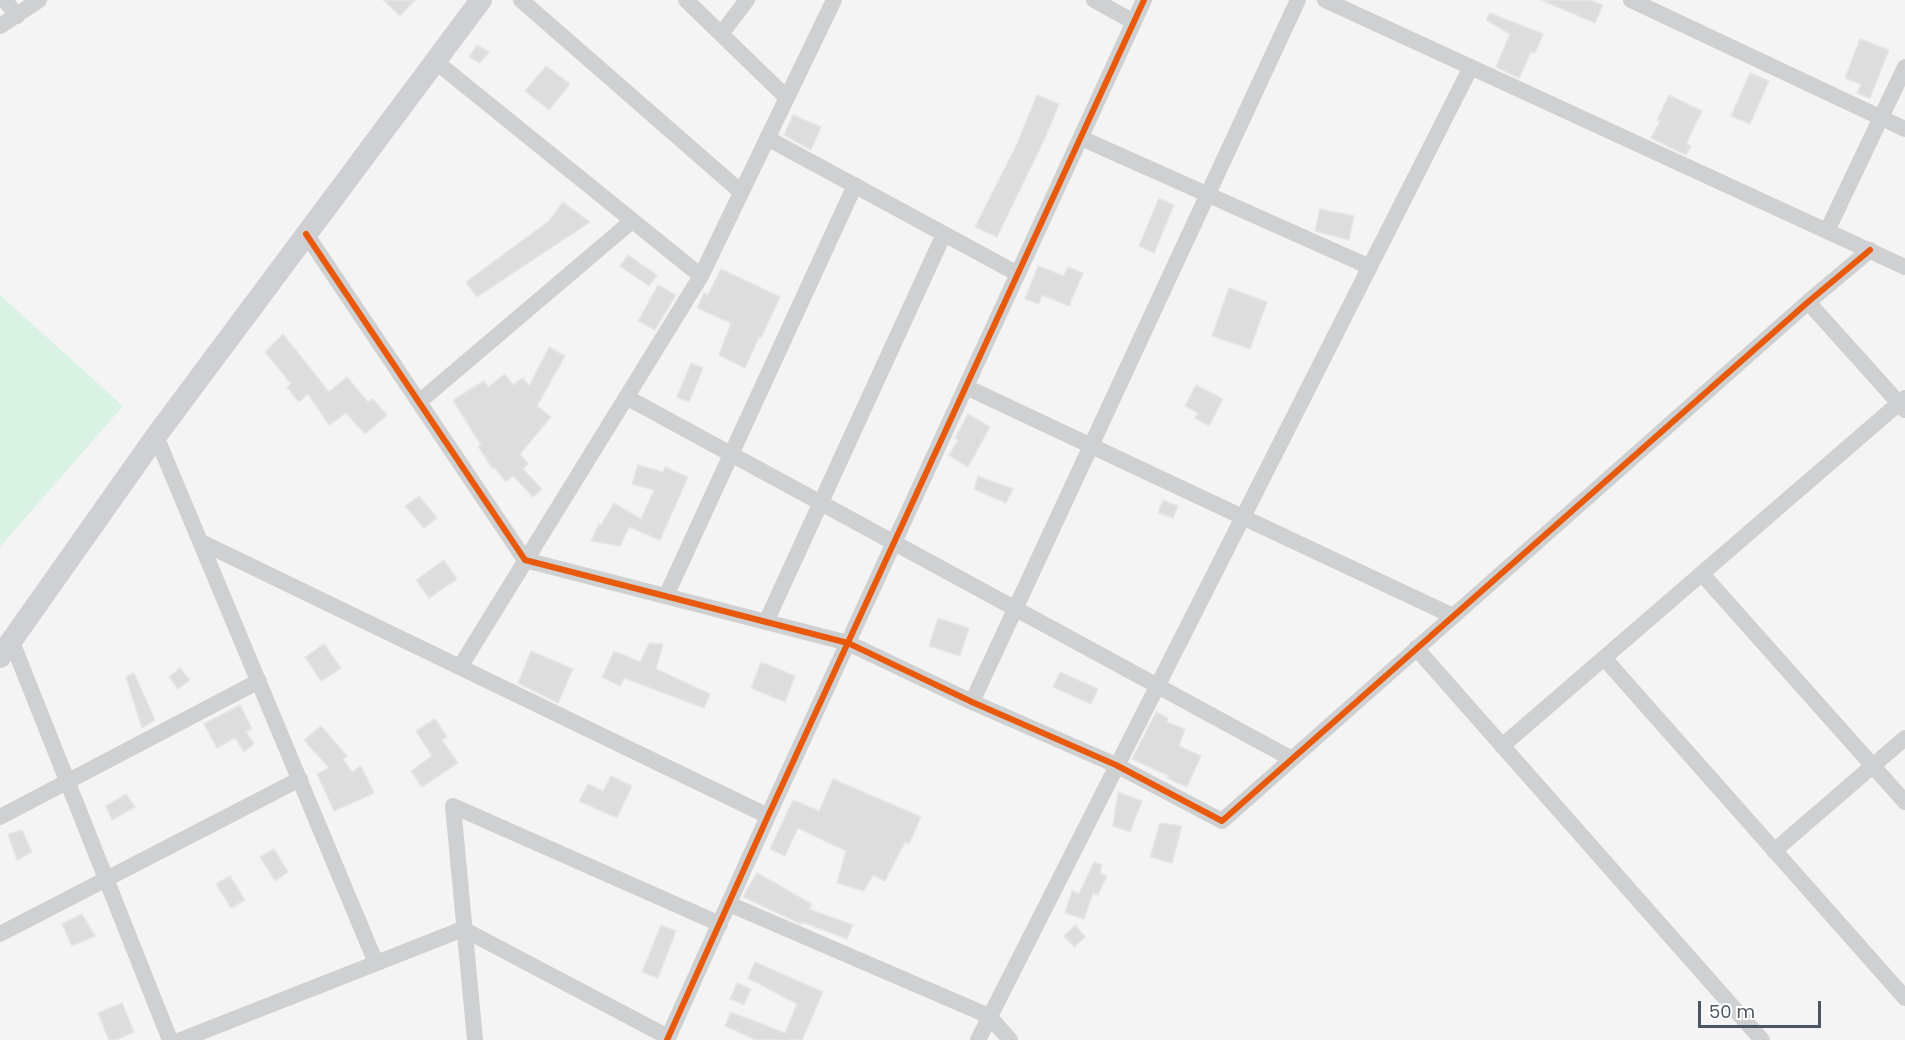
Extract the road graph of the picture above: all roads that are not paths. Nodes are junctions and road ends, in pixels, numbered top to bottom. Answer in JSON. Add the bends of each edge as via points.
{"nodes":[{"id":1,"x":5,"y":0,"type":"edge"},
{"id":2,"x":39,"y":0,"type":"edge"},
{"id":3,"x":481,"y":0,"type":"edge"},
{"id":4,"x":520,"y":0,"type":"edge"},
{"id":5,"x":686,"y":0,"type":"edge"},
{"id":6,"x":747,"y":0,"type":"edge"},
{"id":7,"x":834,"y":0,"type":"edge"},
{"id":8,"x":1094,"y":0,"type":"edge"},
{"id":9,"x":1144,"y":0,"type":"edge"},
{"id":10,"x":1298,"y":0,"type":"edge"},
{"id":11,"x":1325,"y":0,"type":"edge"},
{"id":12,"x":1638,"y":2,"type":"edge"},
{"id":13,"x":1348,"y":5,"type":"edge"},
{"id":14,"x":17,"y":16,"type":"junction"},
{"id":15,"x":1134,"y":22,"type":"junction"},
{"id":16,"x":0,"y":26,"type":"edge"},
{"id":17,"x":721,"y":33,"type":"junction"},
{"id":18,"x":435,"y":61,"type":"junction"},
{"id":19,"x":1471,"y":67,"type":"junction"},
{"id":20,"x":1905,"y":67,"type":"edge"},
{"id":21,"x":787,"y":98,"type":"junction"},
{"id":22,"x":1881,"y":118,"type":"junction"},
{"id":23,"x":1905,"y":129,"type":"edge"},
{"id":24,"x":767,"y":138,"type":"junction"},
{"id":25,"x":1081,"y":138,"type":"junction"},
{"id":26,"x":855,"y":185,"type":"junction"},
{"id":27,"x":741,"y":192,"type":"junction"},
{"id":28,"x":1208,"y":195,"type":"junction"},
{"id":29,"x":632,"y":221,"type":"junction"},
{"id":30,"x":1827,"y":231,"type":"junction"},
{"id":31,"x":306,"y":234,"type":"junction"},
{"id":32,"x":944,"y":234,"type":"junction"},
{"id":33,"x":1870,"y":250,"type":"junction"},
{"id":34,"x":1370,"y":267,"type":"junction"},
{"id":35,"x":1905,"y":267,"type":"edge"},
{"id":36,"x":1018,"y":274,"type":"junction"},
{"id":37,"x":701,"y":276,"type":"junction"},
{"id":38,"x":1808,"y":302,"type":"junction"},
{"id":39,"x":966,"y":387,"type":"junction"},
{"id":40,"x":626,"y":397,"type":"junction"},
{"id":41,"x":419,"y":402,"type":"junction"},
{"id":42,"x":1903,"y":404,"type":"edge"},
{"id":43,"x":156,"y":436,"type":"junction"},
{"id":44,"x":1091,"y":446,"type":"junction"},
{"id":45,"x":731,"y":454,"type":"junction"},
{"id":46,"x":820,"y":502,"type":"junction"},
{"id":47,"x":1243,"y":516,"type":"junction"},
{"id":48,"x":201,"y":542,"type":"junction"},
{"id":49,"x":894,"y":543,"type":"junction"},
{"id":50,"x":525,"y":561,"type":"junction"},
{"id":51,"x":1702,"y":574,"type":"junction"},
{"id":52,"x":666,"y":596,"type":"junction"},
{"id":53,"x":1016,"y":609,"type":"junction"},
{"id":54,"x":1453,"y":616,"type":"junction"},
{"id":55,"x":766,"y":622,"type":"junction"},
{"id":56,"x":848,"y":643,"type":"junction"},
{"id":57,"x":1416,"y":648,"type":"junction"},
{"id":58,"x":6,"y":650,"type":"edge"},
{"id":59,"x":1604,"y":658,"type":"junction"},
{"id":60,"x":460,"y":667,"type":"junction"},
{"id":61,"x":259,"y":681,"type":"junction"},
{"id":62,"x":1157,"y":686,"type":"junction"},
{"id":63,"x":972,"y":702,"type":"junction"},
{"id":64,"x":1905,"y":738,"type":"edge"},
{"id":65,"x":1502,"y":746,"type":"junction"},
{"id":66,"x":1292,"y":759,"type":"junction"},
{"id":67,"x":1116,"y":765,"type":"junction"},
{"id":68,"x":1873,"y":766,"type":"junction"},
{"id":69,"x":300,"y":779,"type":"junction"},
{"id":70,"x":68,"y":782,"type":"junction"},
{"id":71,"x":1905,"y":802,"type":"edge"},
{"id":72,"x":768,"y":816,"type":"junction"},
{"id":73,"x":0,"y":817,"type":"edge"},
{"id":74,"x":1774,"y":851,"type":"junction"},
{"id":75,"x":105,"y":880,"type":"junction"},
{"id":76,"x":729,"y":904,"type":"junction"},
{"id":77,"x":720,"y":924,"type":"junction"},
{"id":78,"x":463,"y":929,"type":"junction"},
{"id":79,"x":0,"y":934,"type":"edge"},
{"id":80,"x":376,"y":963,"type":"junction"},
{"id":81,"x":1905,"y":998,"type":"edge"},
{"id":82,"x":989,"y":1016,"type":"junction"},
{"id":83,"x":668,"y":1039,"type":"edge"},
{"id":84,"x":170,"y":1040,"type":"edge"},
{"id":85,"x":181,"y":1040,"type":"edge"},
{"id":86,"x":475,"y":1040,"type":"edge"},
{"id":87,"x":978,"y":1040,"type":"edge"},
{"id":88,"x":1010,"y":1040,"type":"edge"},
{"id":89,"x":1762,"y":1040,"type":"edge"}],
"edges":[{"from":1,"to":14,"type":"street"},
{"from":2,"to":14,"type":"street"},
{"from":3,"to":18,"type":"street"},
{"from":4,"to":27,"type":"street"},
{"from":5,"to":17,"type":"street"},
{"from":6,"to":17,"type":"street"},
{"from":7,"to":21,"type":"street"},
{"from":8,"to":15,"type":"street"},
{"from":9,"to":15,"type":"street"},
{"from":10,"to":28,"type":"street"},
{"from":11,"to":13,"type":"street"},
{"from":12,"to":22,"type":"street"},
{"from":13,"to":19,"type":"street"},
{"from":14,"to":16,"type":"street"},
{"from":15,"to":25,"type":"street"},
{"from":17,"to":21,"type":"street"},
{"from":18,"to":29,"type":"street"},
{"from":18,"to":31,"type":"street"},
{"from":19,"to":30,"type":"street"},
{"from":19,"to":34,"type":"street"},
{"from":20,"to":22,"type":"street"},
{"from":21,"to":24,"type":"street"},
{"from":22,"to":23,"type":"street"},
{"from":22,"to":30,"type":"street"},
{"from":24,"to":26,"type":"street"},
{"from":24,"to":27,"type":"street"},
{"from":25,"to":28,"type":"street"},
{"from":25,"to":36,"type":"street"},
{"from":26,"to":32,"type":"street"},
{"from":26,"to":45,"type":"street"},
{"from":27,"to":37,"type":"street"},
{"from":28,"to":34,"type":"street"},
{"from":28,"to":44,"type":"street"},
{"from":29,"to":37,"type":"street"},
{"from":29,"to":41,"type":"street"},
{"from":30,"to":33,"type":"street"},
{"from":31,"to":41,"type":"street"},
{"from":31,"to":43,"type":"street"},
{"from":32,"to":36,"type":"street"},
{"from":32,"to":46,"type":"street"},
{"from":33,"to":35,"type":"street"},
{"from":33,"to":38,"type":"street"},
{"from":34,"to":47,"type":"street"},
{"from":36,"to":39,"type":"street"},
{"from":37,"to":40,"type":"street"},
{"from":38,"to":42,"type":"street"},
{"from":38,"to":54,"type":"street"},
{"from":39,"to":44,"type":"street"},
{"from":39,"to":49,"type":"street"},
{"from":40,"to":45,"type":"street"},
{"from":40,"to":50,"type":"street"},
{"from":41,"to":50,"type":"street"},
{"from":42,"to":51,"type":"street"},
{"from":43,"to":48,"type":"street"},
{"from":43,"to":58,"type":"street"},
{"from":44,"to":47,"type":"street"},
{"from":44,"to":53,"type":"street"},
{"from":45,"to":46,"type":"street"},
{"from":45,"to":52,"type":"street"},
{"from":46,"to":49,"type":"street"},
{"from":46,"to":55,"type":"street"},
{"from":47,"to":54,"type":"street"},
{"from":47,"to":62,"type":"street"},
{"from":48,"to":60,"type":"street"},
{"from":48,"to":61,"type":"street"},
{"from":49,"to":53,"type":"street"},
{"from":49,"to":56,"type":"street"},
{"from":50,"to":52,"type":"street"},
{"from":50,"to":60,"type":"street"},
{"from":51,"to":59,"type":"street"},
{"from":51,"to":68,"type":"street"},
{"from":52,"to":55,"type":"street"},
{"from":53,"to":62,"type":"street"},
{"from":53,"to":63,"type":"street"},
{"from":54,"to":57,"type":"street"},
{"from":55,"to":56,"type":"street"},
{"from":56,"to":63,"type":"street"},
{"from":56,"to":72,"type":"street"},
{"from":57,"to":65,"type":"street"},
{"from":57,"to":66,"type":"street"},
{"from":58,"to":70,"type":"street"},
{"from":59,"to":65,"type":"street"},
{"from":59,"to":74,"type":"street"},
{"from":60,"to":72,"type":"street"},
{"from":61,"to":69,"type":"street"},
{"from":61,"to":70,"type":"street"},
{"from":62,"to":66,"type":"street"},
{"from":62,"to":67,"type":"street"},
{"from":63,"to":67,"type":"street"},
{"from":64,"to":68,"type":"street"},
{"from":65,"to":89,"type":"street"},
{"from":66,"to":67,"type":"street","via":[[1222,821]]},
{"from":67,"to":82,"type":"street"},
{"from":68,"to":71,"type":"street"},
{"from":68,"to":74,"type":"street"},
{"from":69,"to":75,"type":"street"},
{"from":69,"to":80,"type":"street"},
{"from":70,"to":73,"type":"street"},
{"from":70,"to":75,"type":"street"},
{"from":72,"to":76,"type":"street"},
{"from":74,"to":81,"type":"street"},
{"from":75,"to":79,"type":"street"},
{"from":75,"to":84,"type":"street"},
{"from":76,"to":77,"type":"street"},
{"from":76,"to":82,"type":"street"},
{"from":77,"to":78,"type":"street","via":[[453,807]]},
{"from":77,"to":83,"type":"street"},
{"from":78,"to":80,"type":"street"},
{"from":78,"to":83,"type":"street"},
{"from":78,"to":86,"type":"street"},
{"from":80,"to":85,"type":"street"},
{"from":82,"to":87,"type":"street"},
{"from":82,"to":88,"type":"street"}]}
